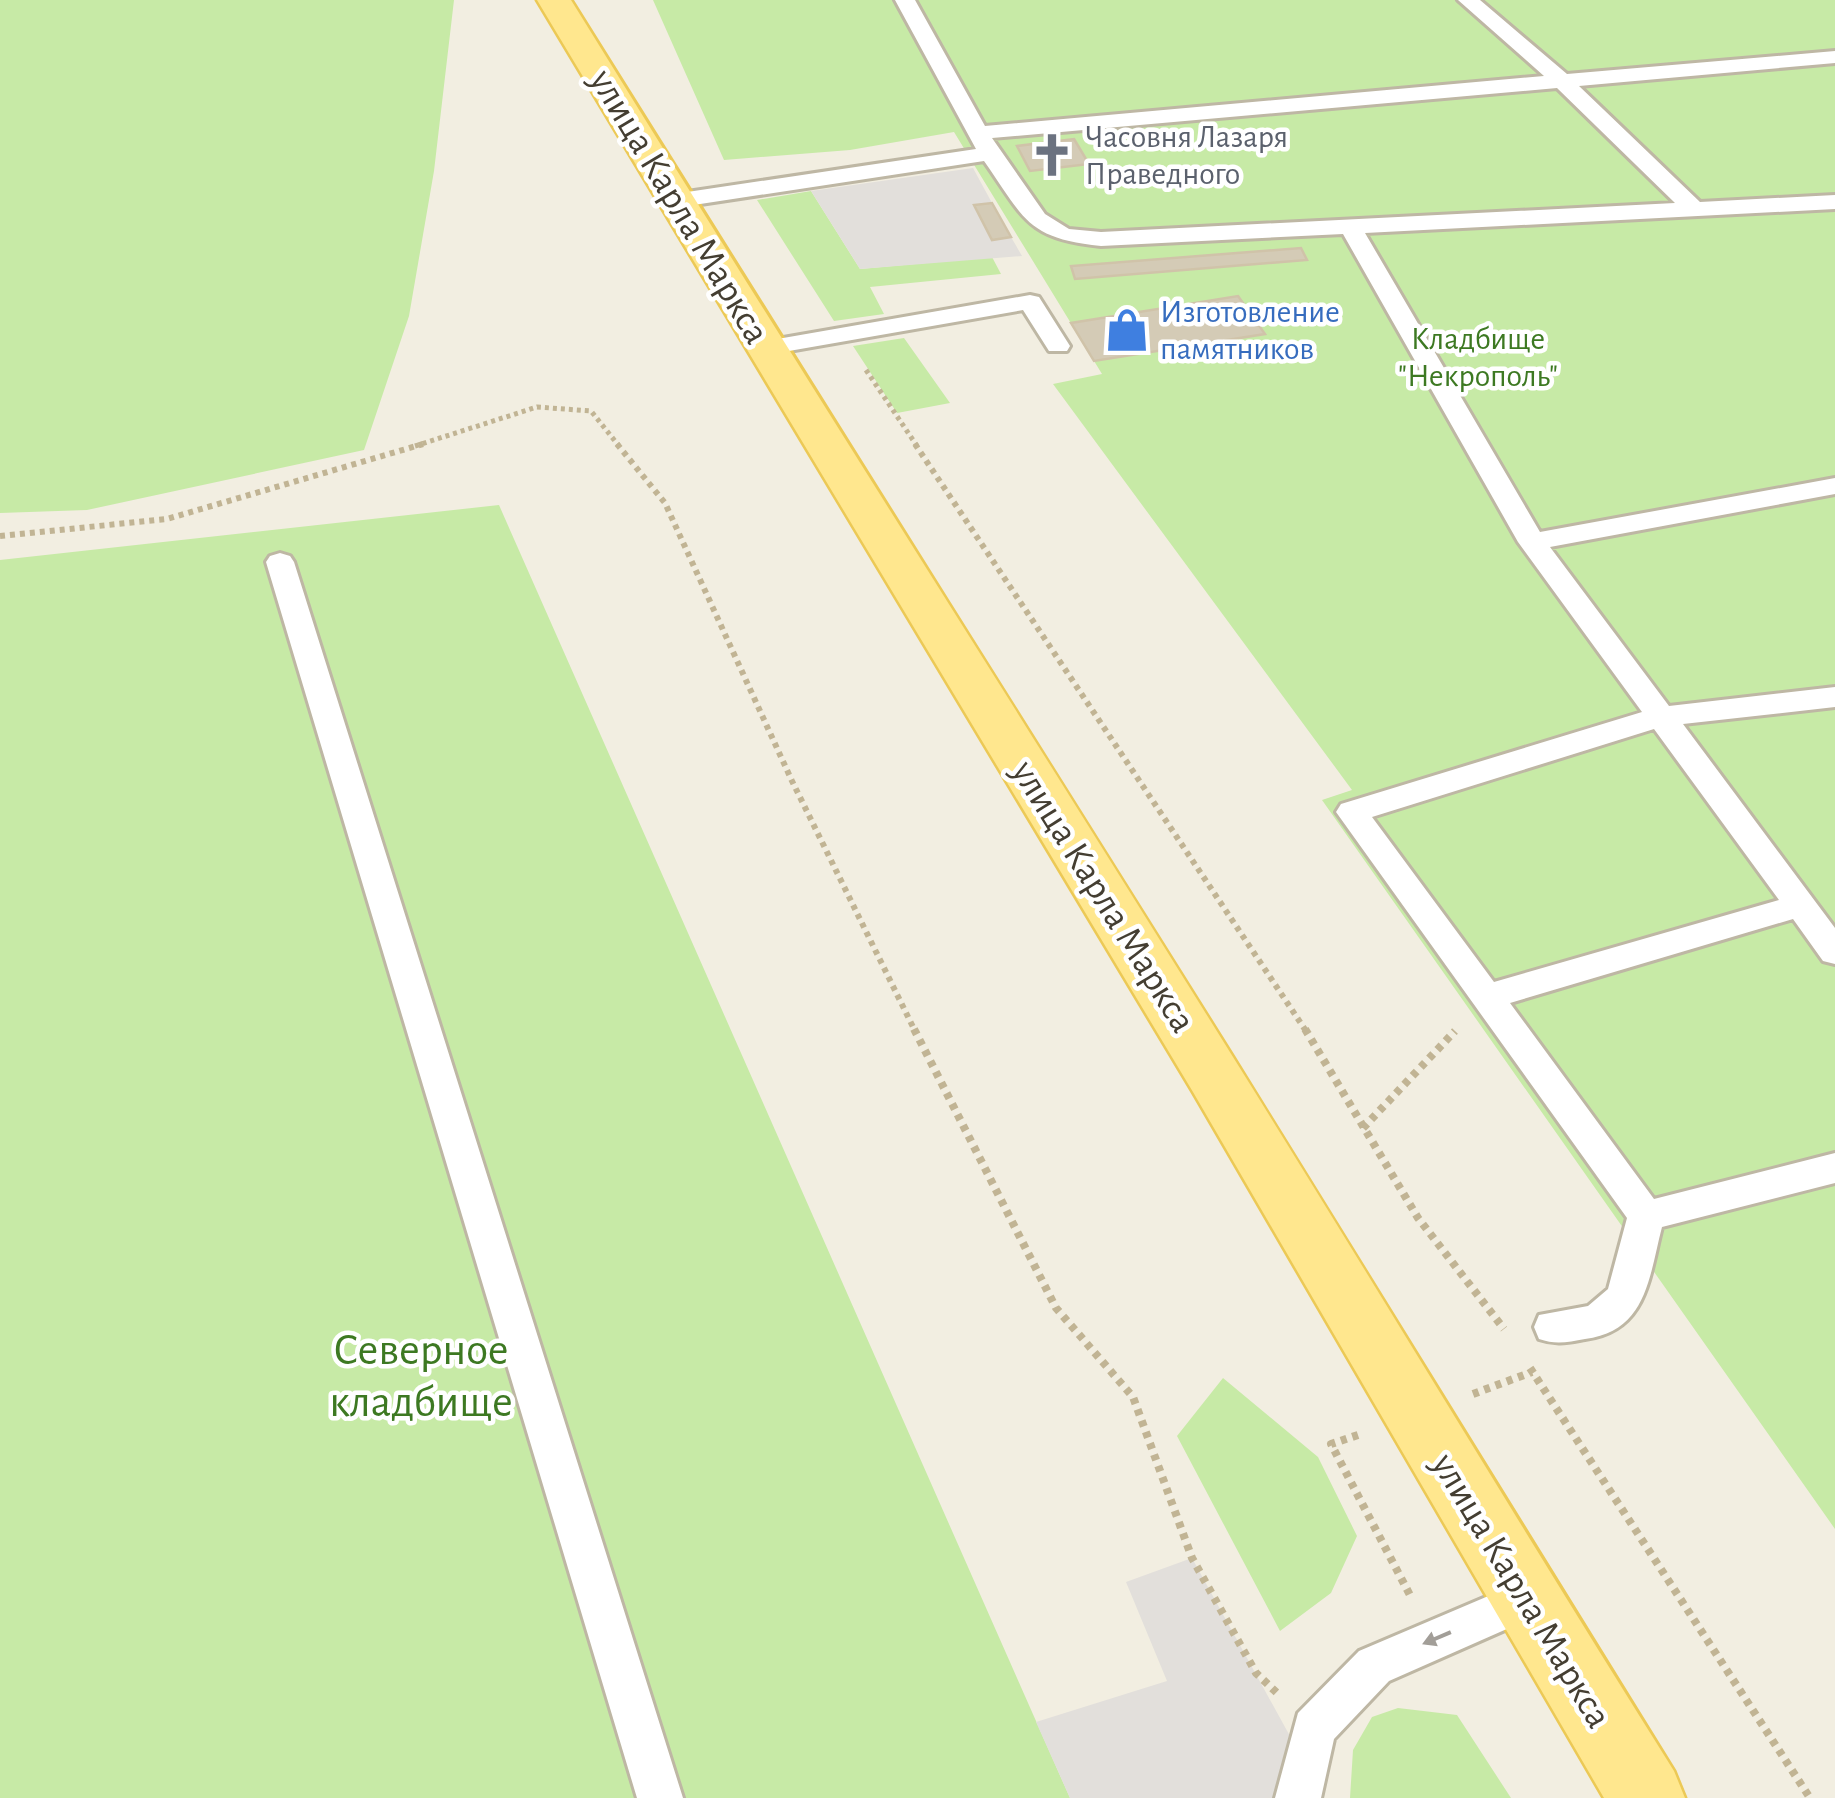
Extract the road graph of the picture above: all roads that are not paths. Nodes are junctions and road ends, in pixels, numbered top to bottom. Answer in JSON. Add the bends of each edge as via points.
{"nodes":[{"id":1,"x":554,"y":0,"type":"edge"},
{"id":2,"x":905,"y":0,"type":"edge"},
{"id":3,"x":1468,"y":0,"type":"edge"},
{"id":4,"x":1835,"y":57,"type":"edge"},
{"id":5,"x":1562,"y":81,"type":"junction"},
{"id":6,"x":985,"y":144,"type":"junction"},
{"id":7,"x":674,"y":202,"type":"junction"},
{"id":8,"x":1835,"y":202,"type":"edge"},
{"id":9,"x":1691,"y":206,"type":"junction"},
{"id":10,"x":1350,"y":226,"type":"junction"},
{"id":11,"x":1058,"y":346,"type":"dead end"},
{"id":12,"x":766,"y":348,"type":"junction"},
{"id":13,"x":1835,"y":486,"type":"edge"},
{"id":14,"x":1532,"y":542,"type":"junction"},
{"id":15,"x":280,"y":562,"type":"dead end"},
{"id":16,"x":1835,"y":698,"type":"edge"},
{"id":17,"x":1658,"y":717,"type":"junction"},
{"id":18,"x":1801,"y":904,"type":"junction"},
{"id":19,"x":1835,"y":952,"type":"edge"},
{"id":20,"x":1486,"y":997,"type":"junction"},
{"id":21,"x":1835,"y":1168,"type":"edge"},
{"id":22,"x":1646,"y":1216,"type":"junction"},
{"id":23,"x":1553,"y":1328,"type":"dead end"},
{"id":24,"x":1526,"y":1600,"type":"junction"},
{"id":25,"x":660,"y":1798,"type":"edge"},
{"id":26,"x":1298,"y":1798,"type":"edge"},
{"id":27,"x":1647,"y":1798,"type":"edge"}],
"edges":[{"from":1,"to":7,"type":"main road","name":"улица Карла Маркса"},
{"from":2,"to":6,"type":"lane"},
{"from":3,"to":5,"type":"lane"},
{"from":4,"to":5,"type":"lane"},
{"from":5,"to":6,"type":"lane"},
{"from":5,"to":9,"type":"lane"},
{"from":6,"to":7,"type":"lane"},
{"from":6,"to":10,"type":"lane","via":[[1038,220],[1063,235],[1101,239]]},
{"from":7,"to":12,"type":"main road","name":"улица Карла Маркса"},
{"from":8,"to":9,"type":"lane"},
{"from":9,"to":10,"type":"lane"},
{"from":10,"to":14,"type":"lane"},
{"from":11,"to":12,"type":"lane","via":[[1030,302]]},
{"from":12,"to":24,"type":"main road","name":"улица Карла Маркса","via":[[1214,1076]]},
{"from":13,"to":14,"type":"lane"},
{"from":14,"to":17,"type":"lane"},
{"from":15,"to":25,"type":"lane"},
{"from":16,"to":17,"type":"lane"},
{"from":17,"to":18,"type":"lane"},
{"from":17,"to":20,"type":"lane","via":[[1352,812]]},
{"from":18,"to":19,"type":"lane"},
{"from":18,"to":20,"type":"lane"},
{"from":20,"to":22,"type":"lane"},
{"from":21,"to":22,"type":"lane"},
{"from":22,"to":23,"type":"lane","via":[[1624,1298],[1598,1321]]},
{"from":24,"to":26,"type":"lane","one_way":true,"via":[[1374,1666],[1314,1728]]},
{"from":24,"to":27,"type":"main road","name":"улица Карла Маркса"}]}
